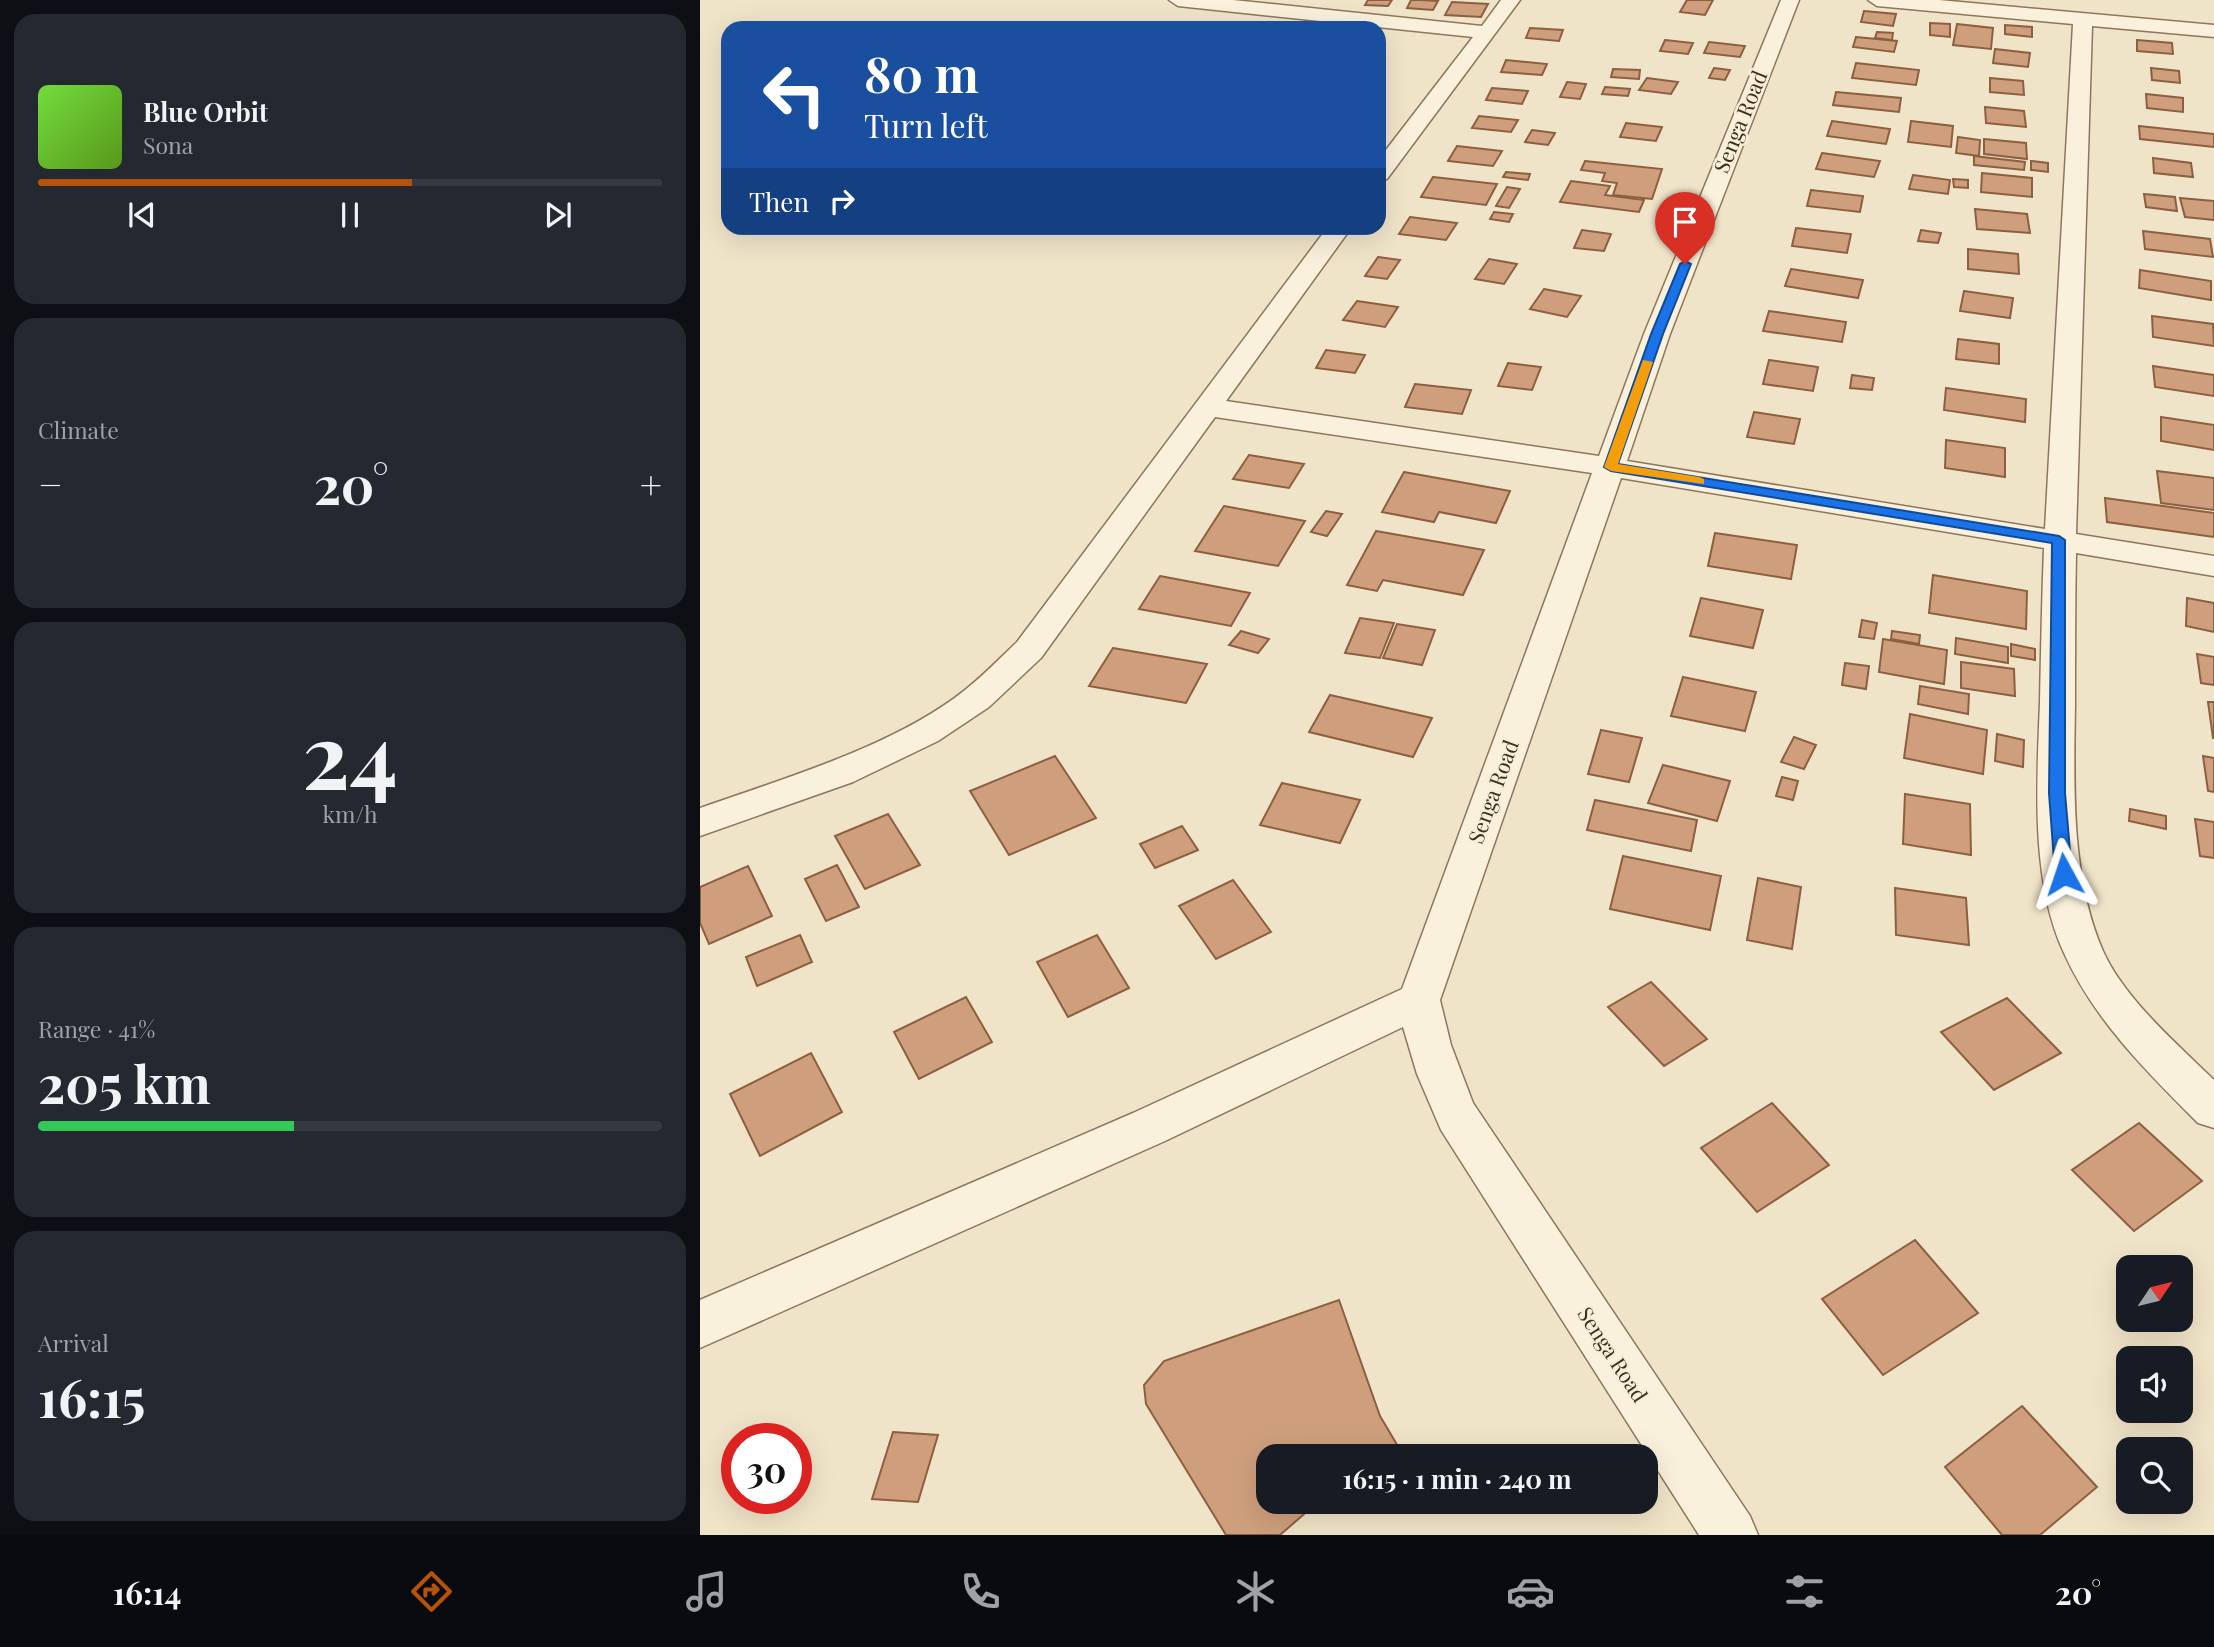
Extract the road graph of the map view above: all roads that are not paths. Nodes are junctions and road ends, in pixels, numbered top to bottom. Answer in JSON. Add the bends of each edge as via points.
{"nodes":[{"id":1,"x":1178,"y":0,"type":"edge"},
{"id":2,"x":1511,"y":0,"type":"edge"},
{"id":3,"x":1790,"y":0,"type":"edge"},
{"id":4,"x":1877,"y":0,"type":"edge"},
{"id":5,"x":2083,"y":19,"type":"junction"},
{"id":6,"x":1380,"y":21,"type":"edge"},
{"id":7,"x":1386,"y":22,"type":"edge"},
{"id":8,"x":2214,"y":31,"type":"edge"},
{"id":9,"x":1486,"y":32,"type":"junction"},
{"id":10,"x":1386,"y":165,"type":"edge"},
{"id":11,"x":1334,"y":235,"type":"edge"},
{"id":12,"x":1207,"y":407,"type":"junction"},
{"id":13,"x":1611,"y":467,"type":"junction"},
{"id":14,"x":2059,"y":540,"type":"junction"},
{"id":15,"x":2214,"y":566,"type":"edge"},
{"id":16,"x":700,"y":822,"type":"edge"},
{"id":17,"x":1419,"y":1000,"type":"junction"},
{"id":18,"x":2214,"y":1109,"type":"edge"},
{"id":19,"x":700,"y":1324,"type":"edge"},
{"id":20,"x":1731,"y":1535,"type":"edge"}],
"edges":[{"from":1,"to":6,"type":"street"},
{"from":2,"to":9,"type":"street"},
{"from":3,"to":13,"type":"street","name":"Senga Road","via":[[1657,334]]},
{"from":4,"to":5,"type":"street"},
{"from":5,"to":8,"type":"street"},
{"from":5,"to":14,"type":"street"},
{"from":7,"to":9,"type":"street"},
{"from":9,"to":10,"type":"street"},
{"from":11,"to":12,"type":"street"},
{"from":12,"to":13,"type":"street"},
{"from":12,"to":16,"type":"street","via":[[1028,650],[977,699],[925,732],[840,773]]},
{"from":13,"to":14,"type":"street"},
{"from":13,"to":17,"type":"street","name":"Senga Road"},
{"from":14,"to":15,"type":"street"},
{"from":14,"to":18,"type":"street","via":[[2057,793],[2066,902],[2083,951],[2105,992]]},
{"from":17,"to":19,"type":"street","via":[[1149,1127]]},
{"from":17,"to":20,"type":"street","name":"Senga Road","via":[[1437,1073],[1457,1116]]}]}
